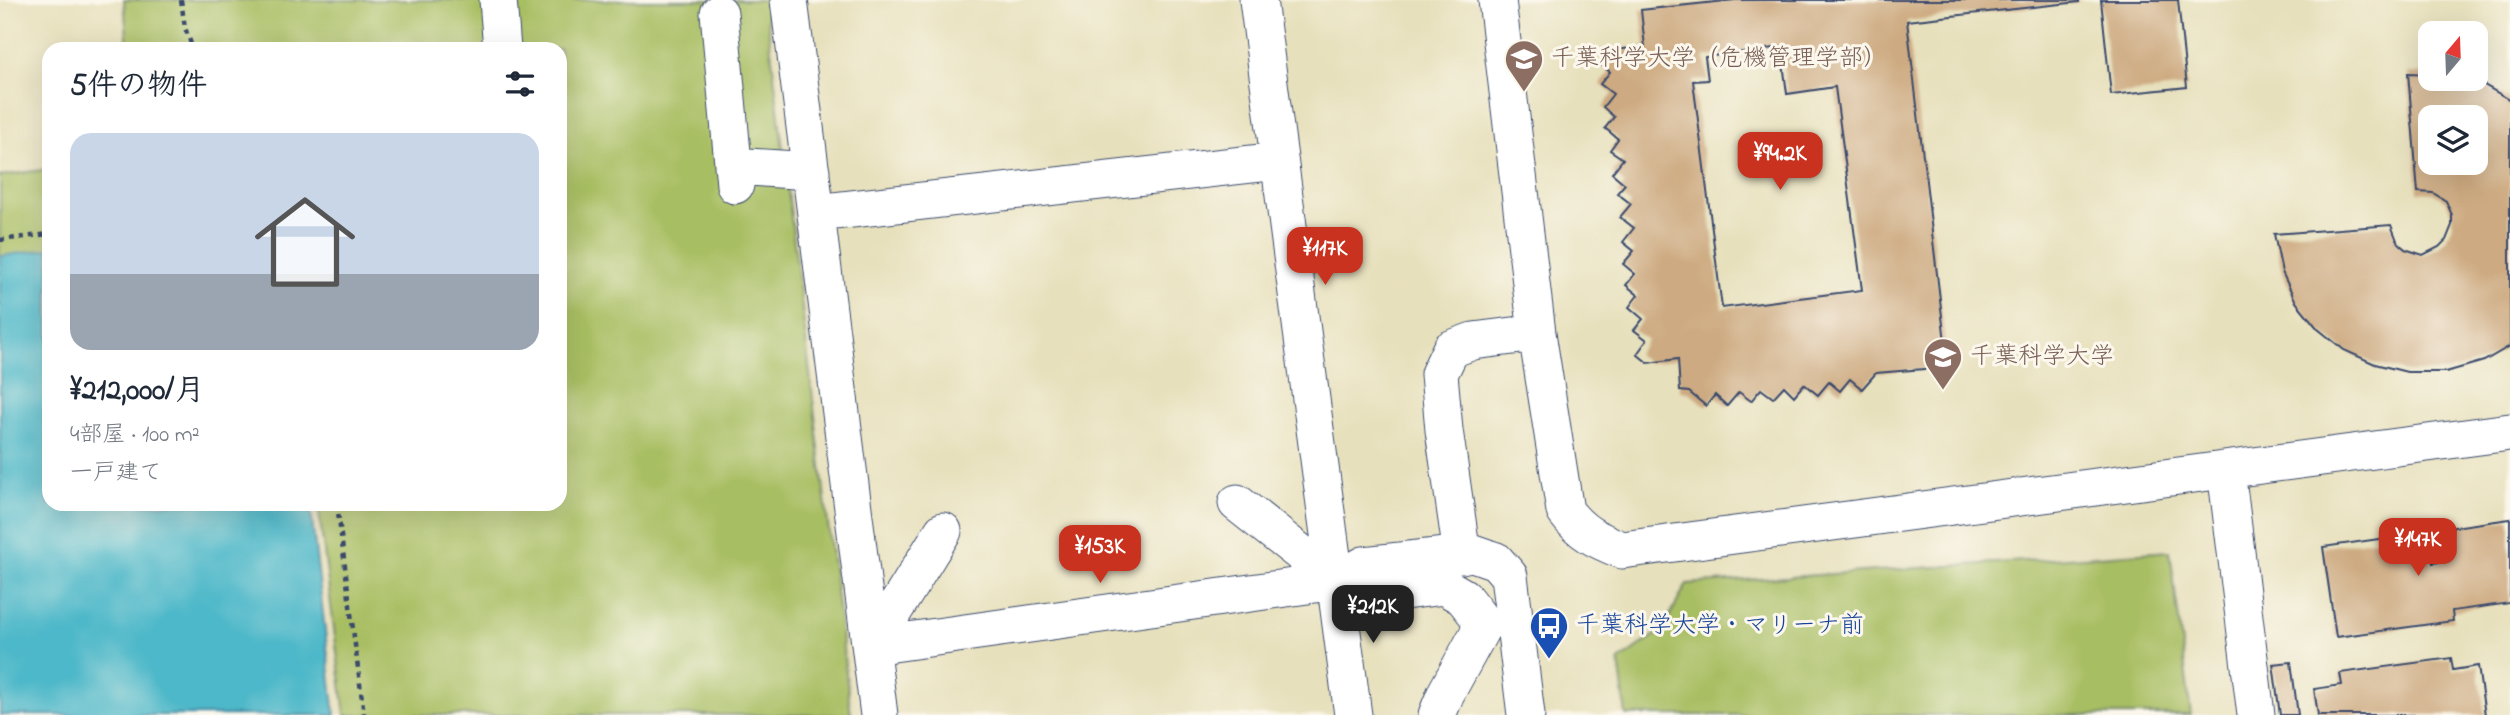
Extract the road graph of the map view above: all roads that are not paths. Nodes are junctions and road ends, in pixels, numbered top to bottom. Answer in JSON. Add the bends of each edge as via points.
{"nodes":[{"id":1,"x":498,"y":0,"type":"edge"},
{"id":2,"x":789,"y":0,"type":"edge"},
{"id":3,"x":1258,"y":0,"type":"edge"},
{"id":4,"x":1497,"y":0,"type":"edge"},
{"id":5,"x":719,"y":13,"type":"dead end"},
{"id":6,"x":501,"y":42,"type":"edge"},
{"id":7,"x":1279,"y":161,"type":"junction"},
{"id":8,"x":811,"y":172,"type":"junction"},
{"id":9,"x":816,"y":214,"type":"junction"},
{"id":10,"x":1537,"y":332,"type":"junction"},
{"id":11,"x":2510,"y":432,"type":"edge"},
{"id":12,"x":2226,"y":470,"type":"junction"},
{"id":13,"x":1237,"y":503,"type":"dead end"},
{"id":14,"x":943,"y":531,"type":"dead end"},
{"id":15,"x":1462,"y":555,"type":"junction"},
{"id":16,"x":1336,"y":581,"type":"junction"},
{"id":17,"x":872,"y":646,"type":"junction"},
{"id":18,"x":879,"y":715,"type":"edge"},
{"id":19,"x":1353,"y":715,"type":"edge"},
{"id":20,"x":1437,"y":715,"type":"edge"},
{"id":21,"x":1526,"y":715,"type":"edge"},
{"id":22,"x":2256,"y":715,"type":"edge"}],
"edges":[{"from":1,"to":6,"type":"street"},
{"from":2,"to":8,"type":"street"},
{"from":3,"to":7,"type":"street"},
{"from":4,"to":10,"type":"street"},
{"from":5,"to":8,"type":"street","via":[[734,176]]},
{"from":7,"to":9,"type":"street"},
{"from":7,"to":16,"type":"street"},
{"from":8,"to":9,"type":"street"},
{"from":9,"to":17,"type":"street"},
{"from":10,"to":12,"type":"street","via":[[1565,511],[1577,527],[1622,550]]},
{"from":10,"to":15,"type":"street","via":[[1451,349],[1439,374]]},
{"from":11,"to":12,"type":"street"},
{"from":12,"to":22,"type":"street"},
{"from":13,"to":16,"type":"street"},
{"from":14,"to":17,"type":"street"},
{"from":15,"to":16,"type":"street","via":[[1364,565]]},
{"from":15,"to":21,"type":"street","via":[[1496,561],[1509,576]]},
{"from":16,"to":17,"type":"street"},
{"from":16,"to":19,"type":"street"},
{"from":16,"to":20,"type":"street","via":[[1365,596],[1444,586],[1463,597],[1478,616],[1480,629]]},
{"from":17,"to":18,"type":"street"}]}
